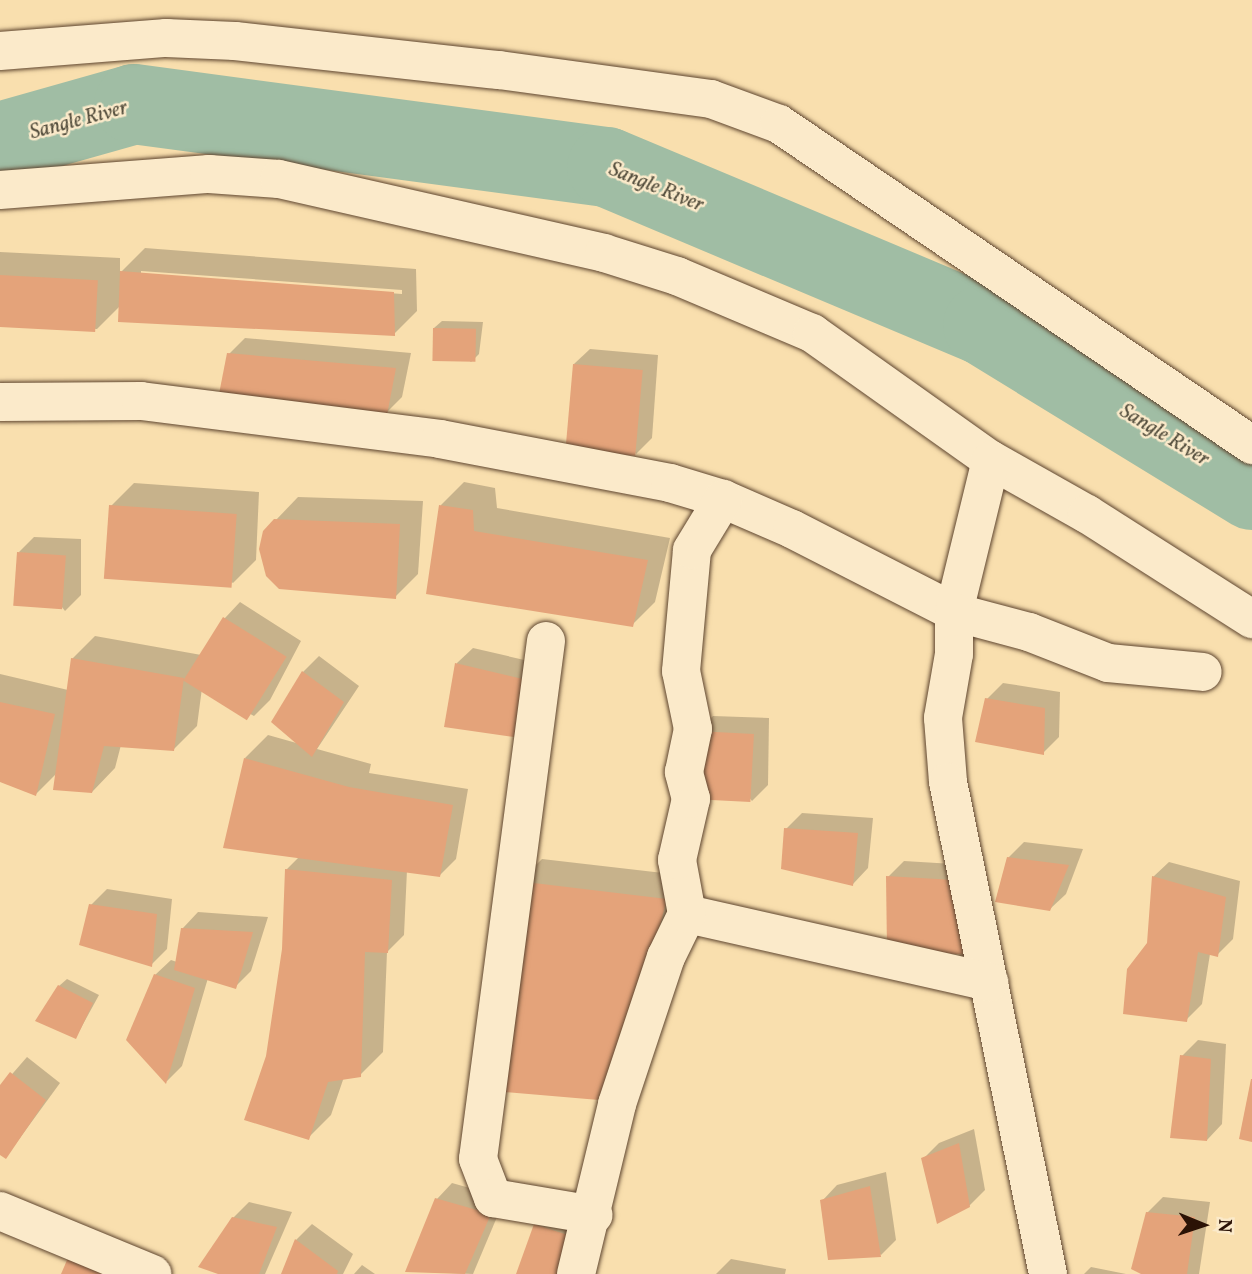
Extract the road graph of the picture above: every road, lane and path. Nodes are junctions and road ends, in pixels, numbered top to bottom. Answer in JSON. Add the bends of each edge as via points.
{"nodes":[{"id":1,"x":0,"y":51,"type":"edge"},
{"id":2,"x":0,"y":190,"type":"edge"},
{"id":3,"x":0,"y":402,"type":"edge"},
{"id":4,"x":1252,"y":445,"type":"edge"},
{"id":5,"x":991,"y":460,"type":"junction"},
{"id":6,"x":723,"y":499,"type":"junction"},
{"id":7,"x":954,"y":612,"type":"junction"},
{"id":8,"x":1252,"y":619,"type":"edge"},
{"id":9,"x":546,"y":641,"type":"dead end"},
{"id":10,"x":1203,"y":672,"type":"dead end"},
{"id":11,"x":687,"y":914,"type":"junction"},
{"id":12,"x":989,"y":982,"type":"junction"},
{"id":13,"x":0,"y":1211,"type":"edge"},
{"id":14,"x":594,"y":1215,"type":"junction"},
{"id":15,"x":152,"y":1274,"type":"edge"},
{"id":16,"x":576,"y":1274,"type":"edge"},
{"id":17,"x":1048,"y":1274,"type":"edge"}],
"edges":[{"from":1,"to":4,"type":"street","via":[[166,38],[235,41],[711,99],[779,124]]},
{"from":2,"to":5,"type":"street","via":[[209,174],[279,179],[604,253],[677,276],[812,333]]},
{"from":3,"to":6,"type":"street","via":[[141,401],[440,439],[670,483]]},
{"from":5,"to":7,"type":"street"},
{"from":5,"to":8,"type":"street","via":[[1087,514]]},
{"from":6,"to":7,"type":"street"},
{"from":6,"to":11,"type":"street","via":[[692,550],[681,671],[693,729],[684,772],[691,799],[677,860]]},
{"from":7,"to":10,"type":"street","via":[[1029,632],[1108,663]]},
{"from":7,"to":12,"type":"street","via":[[954,654],[943,718],[948,782]]},
{"from":9,"to":14,"type":"street","via":[[478,1158],[493,1198]]},
{"from":11,"to":12,"type":"street"},
{"from":11,"to":14,"type":"street","via":[[666,957],[617,1104]]},
{"from":12,"to":17,"type":"street"},
{"from":13,"to":15,"type":"street"},
{"from":14,"to":16,"type":"street"}]}
